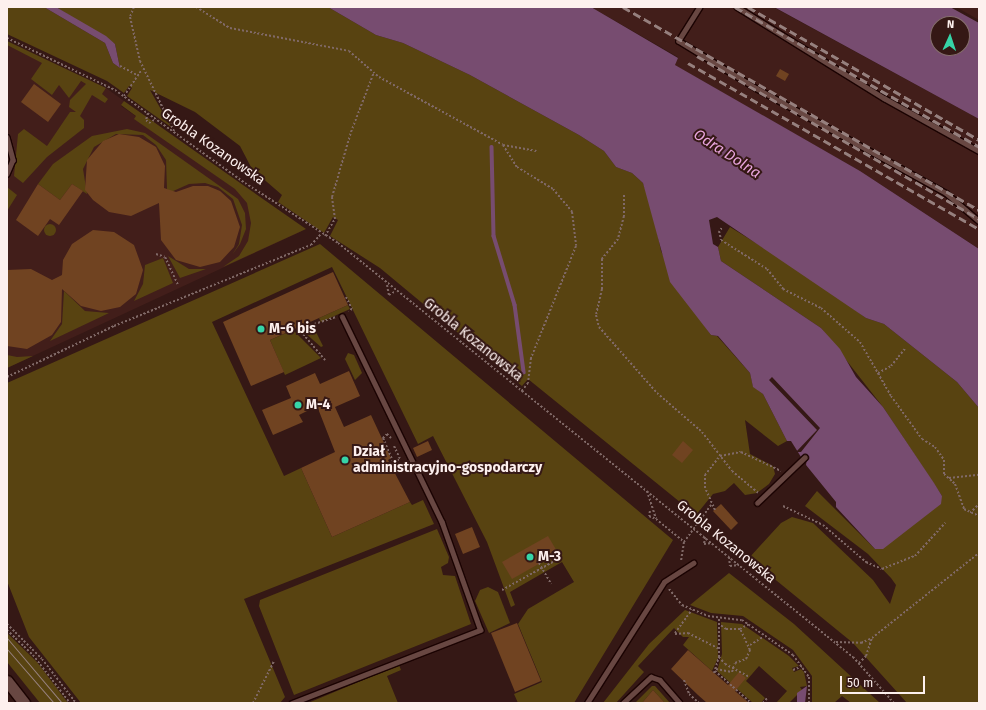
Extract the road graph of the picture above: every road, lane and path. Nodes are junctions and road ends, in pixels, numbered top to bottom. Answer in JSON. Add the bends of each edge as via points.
{"nodes":[{"id":1,"x":134,"y":7,"type":"edge"},
{"id":2,"x":196,"y":7,"type":"edge"},
{"id":3,"x":700,"y":7,"type":"edge"},
{"id":4,"x":737,"y":7,"type":"edge"},
{"id":5,"x":7,"y":38,"type":"edge"},
{"id":6,"x":120,"y":66,"type":"dead end"},
{"id":7,"x":142,"y":68,"type":"junction"},
{"id":8,"x":374,"y":72,"type":"junction"},
{"id":9,"x":137,"y":76,"type":"junction"},
{"id":10,"x":124,"y":96,"type":"junction"},
{"id":11,"x":148,"y":113,"type":"junction"},
{"id":12,"x":156,"y":119,"type":"junction"},
{"id":13,"x":175,"y":134,"type":"junction"},
{"id":14,"x":7,"y":137,"type":"edge"},
{"id":15,"x":503,"y":145,"type":"junction"},
{"id":16,"x":536,"y":151,"type":"dead end"},
{"id":17,"x":979,"y":151,"type":"edge"},
{"id":18,"x":7,"y":174,"type":"edge"},
{"id":19,"x":624,"y":195,"type":"dead end"},
{"id":20,"x":979,"y":221,"type":"edge"},
{"id":21,"x":722,"y":228,"type":"dead end"},
{"id":22,"x":321,"y":234,"type":"junction"},
{"id":23,"x":325,"y":236,"type":"junction"},
{"id":24,"x":156,"y":254,"type":"dead end"},
{"id":25,"x":178,"y":285,"type":"dead end"},
{"id":26,"x":388,"y":285,"type":"junction"},
{"id":27,"x":396,"y":291,"type":"junction"},
{"id":28,"x":342,"y":317,"type":"dead end"},
{"id":29,"x":322,"y":323,"type":"dead end"},
{"id":30,"x":905,"y":349,"type":"dead end"},
{"id":31,"x":326,"y":360,"type":"dead end"},
{"id":32,"x":878,"y":373,"type":"junction"},
{"id":33,"x":7,"y":377,"type":"edge"},
{"id":34,"x":521,"y":392,"type":"junction"},
{"id":35,"x":720,"y":456,"type":"junction"},
{"id":36,"x":805,"y":457,"type":"dead end"},
{"id":37,"x":394,"y":462,"type":"junction"},
{"id":38,"x":390,"y":464,"type":"dead end"},
{"id":39,"x":786,"y":475,"type":"junction"},
{"id":40,"x":979,"y":475,"type":"edge"},
{"id":41,"x":949,"y":478,"type":"junction"},
{"id":42,"x":647,"y":491,"type":"junction"},
{"id":43,"x":765,"y":496,"type":"junction"},
{"id":44,"x":757,"y":503,"type":"dead end"},
{"id":45,"x":979,"y":504,"type":"edge"},
{"id":46,"x":711,"y":505,"type":"junction"},
{"id":47,"x":783,"y":506,"type":"dead end"},
{"id":48,"x":715,"y":510,"type":"dead end"},
{"id":49,"x":970,"y":513,"type":"junction"},
{"id":50,"x":979,"y":516,"type":"edge"},
{"id":51,"x":945,"y":524,"type":"dead end"},
{"id":52,"x":694,"y":529,"type":"junction"},
{"id":53,"x":705,"y":537,"type":"junction"},
{"id":54,"x":684,"y":542,"type":"junction"},
{"id":55,"x":712,"y":543,"type":"junction"},
{"id":56,"x":979,"y":553,"type":"edge"},
{"id":57,"x":728,"y":557,"type":"junction"},
{"id":58,"x":560,"y":558,"type":"dead end"},
{"id":59,"x":540,"y":563,"type":"dead end"},
{"id":60,"x":693,"y":563,"type":"dead end"},
{"id":61,"x":739,"y":565,"type":"junction"},
{"id":62,"x":542,"y":568,"type":"junction"},
{"id":63,"x":677,"y":571,"type":"junction"},
{"id":64,"x":551,"y":584,"type":"dead end"},
{"id":65,"x":502,"y":590,"type":"dead end"},
{"id":66,"x":692,"y":610,"type":"junction"},
{"id":67,"x":719,"y":618,"type":"junction"},
{"id":68,"x":7,"y":624,"type":"edge"},
{"id":69,"x":719,"y":624,"type":"junction"},
{"id":70,"x":749,"y":624,"type":"junction"},
{"id":71,"x":740,"y":629,"type":"junction"},
{"id":72,"x":7,"y":630,"type":"edge"},
{"id":73,"x":763,"y":637,"type":"junction"},
{"id":74,"x":872,"y":638,"type":"junction"},
{"id":75,"x":834,"y":642,"type":"junction"},
{"id":76,"x":750,"y":645,"type":"junction"},
{"id":77,"x":718,"y":648,"type":"junction"},
{"id":78,"x":720,"y":657,"type":"junction"},
{"id":79,"x":274,"y":661,"type":"dead end"},
{"id":80,"x":859,"y":663,"type":"junction"},
{"id":81,"x":803,"y":666,"type":"junction"},
{"id":82,"x":734,"y":667,"type":"junction"},
{"id":83,"x":793,"y":670,"type":"dead end"},
{"id":84,"x":715,"y":671,"type":"junction"},
{"id":85,"x":749,"y":677,"type":"dead end"},
{"id":86,"x":7,"y":680,"type":"edge"},
{"id":87,"x":684,"y":680,"type":"dead end"},
{"id":88,"x":768,"y":697,"type":"dead end"},
{"id":89,"x":696,"y":700,"type":"junction"},
{"id":90,"x":24,"y":703,"type":"edge"},
{"id":91,"x":70,"y":703,"type":"edge"},
{"id":92,"x":76,"y":703,"type":"edge"},
{"id":93,"x":253,"y":703,"type":"edge"},
{"id":94,"x":292,"y":703,"type":"edge"},
{"id":95,"x":587,"y":703,"type":"edge"},
{"id":96,"x":623,"y":703,"type":"edge"},
{"id":97,"x":680,"y":703,"type":"edge"},
{"id":98,"x":693,"y":703,"type":"edge"},
{"id":99,"x":699,"y":703,"type":"edge"},
{"id":100,"x":751,"y":703,"type":"edge"},
{"id":101,"x":763,"y":703,"type":"edge"},
{"id":102,"x":809,"y":703,"type":"edge"},
{"id":103,"x":894,"y":703,"type":"edge"}],
"edges":[{"from":1,"to":7,"type":"path","via":[[130,16]]},
{"from":2,"to":8,"type":"path","via":[[230,28],[349,51]]},
{"from":3,"to":20,"type":"lane","via":[[678,40],[756,88],[946,193]]},
{"from":4,"to":17,"type":"lane","via":[[884,98]]},
{"from":5,"to":10,"type":"path","name":"Grobla Kozanowska","via":[[96,79]]},
{"from":6,"to":9,"type":"path"},
{"from":7,"to":9,"type":"path"},
{"from":7,"to":13,"type":"path"},
{"from":8,"to":15,"type":"path"},
{"from":8,"to":23,"type":"path","via":[[347,146],[332,197],[335,219]]},
{"from":9,"to":10,"type":"path"},
{"from":10,"to":11,"type":"path","name":"Grobla Kozanowska"},
{"from":11,"to":12,"type":"path","name":"Grobla Kozanowska"},
{"from":11,"to":12,"type":"path","via":[[146,120],[149,123]]},
{"from":12,"to":13,"type":"path","name":"Grobla Kozanowska"},
{"from":13,"to":22,"type":"path","name":"Grobla Kozanowska"},
{"from":14,"to":18,"type":"lane","via":[[13,160]]},
{"from":15,"to":16,"type":"path"},
{"from":15,"to":34,"type":"path","via":[[517,167],[553,189],[572,212],[576,246],[531,358],[528,383]]},
{"from":19,"to":35,"type":"path","via":[[624,216],[618,239],[602,259],[602,289],[596,315],[599,327],[657,393],[702,432]]},
{"from":21,"to":32,"type":"path","via":[[719,231],[721,240],[767,269],[783,289],[821,308],[860,342]]},
{"from":22,"to":23,"type":"path","name":"Grobla Kozanowska"},
{"from":22,"to":33,"type":"path","via":[[311,245],[114,326]]},
{"from":23,"to":26,"type":"path","name":"Grobla Kozanowska","via":[[338,243]]},
{"from":24,"to":25,"type":"path","via":[[165,257]]},
{"from":26,"to":27,"type":"path","name":"Grobla Kozanowska"},
{"from":26,"to":27,"type":"path","via":[[390,295]]},
{"from":27,"to":34,"type":"path","name":"Grobla Kozanowska"},
{"from":28,"to":94,"type":"lane","via":[[442,523],[481,631]]},
{"from":29,"to":31,"type":"path","via":[[305,330],[318,321],[298,328]]},
{"from":30,"to":32,"type":"path","via":[[891,366]]},
{"from":32,"to":41,"type":"path","via":[[922,439],[935,447]]},
{"from":34,"to":42,"type":"path","name":"Grobla Kozanowska"},
{"from":35,"to":39,"type":"path","via":[[741,452],[775,466]]},
{"from":35,"to":43,"type":"path","via":[[742,481]]},
{"from":35,"to":46,"type":"path","via":[[705,475]]},
{"from":36,"to":39,"type":"lane"},
{"from":37,"to":37,"type":"path","via":[[383,438],[385,435],[390,436],[400,459]]},
{"from":37,"to":38,"type":"path"},
{"from":39,"to":43,"type":"lane"},
{"from":40,"to":41,"type":"path"},
{"from":41,"to":49,"type":"path","via":[[964,509]]},
{"from":42,"to":52,"type":"path","name":"Grobla Kozanowska"},
{"from":42,"to":54,"type":"path","via":[[651,510],[656,519]]},
{"from":43,"to":44,"type":"lane"},
{"from":45,"to":49,"type":"path"},
{"from":46,"to":48,"type":"path"},
{"from":46,"to":52,"type":"path"},
{"from":47,"to":51,"type":"path","via":[[823,525],[854,551],[882,569],[915,556]]},
{"from":49,"to":50,"type":"path"},
{"from":52,"to":53,"type":"path","name":"Grobla Kozanowska"},
{"from":52,"to":54,"type":"path"},
{"from":53,"to":55,"type":"path","name":"Grobla Kozanowska"},
{"from":53,"to":55,"type":"path","via":[[704,544]]},
{"from":54,"to":63,"type":"path"},
{"from":55,"to":57,"type":"path","name":"Grobla Kozanowska"},
{"from":56,"to":74,"type":"path"},
{"from":57,"to":61,"type":"path","name":"Grobla Kozanowska"},
{"from":57,"to":61,"type":"path","via":[[730,566]]},
{"from":58,"to":62,"type":"path"},
{"from":59,"to":62,"type":"path"},
{"from":60,"to":63,"type":"lane"},
{"from":61,"to":75,"type":"path","name":"Grobla Kozanowska"},
{"from":62,"to":64,"type":"path"},
{"from":62,"to":65,"type":"path"},
{"from":63,"to":66,"type":"path","via":[[669,584],[670,594]]},
{"from":63,"to":95,"type":"lane","via":[[664,582]]},
{"from":66,"to":67,"type":"path"},
{"from":66,"to":77,"type":"path","via":[[675,634],[688,633]]},
{"from":67,"to":69,"type":"path"},
{"from":67,"to":70,"type":"path","via":[[735,618]]},
{"from":68,"to":92,"type":"path","via":[[42,659]]},
{"from":69,"to":71,"type":"path","via":[[726,629]]},
{"from":69,"to":77,"type":"path"},
{"from":70,"to":71,"type":"path"},
{"from":70,"to":73,"type":"path"},
{"from":71,"to":76,"type":"path"},
{"from":72,"to":91,"type":"path","via":[[49,673]]},
{"from":73,"to":76,"type":"path"},
{"from":73,"to":81,"type":"path","via":[[784,648]]},
{"from":74,"to":75,"type":"path","via":[[861,643]]},
{"from":74,"to":80,"type":"path","via":[[866,656]]},
{"from":75,"to":80,"type":"path","name":"Grobla Kozanowska"},
{"from":76,"to":82,"type":"path","via":[[747,657],[735,663]]},
{"from":77,"to":78,"type":"path"},
{"from":78,"to":82,"type":"path","via":[[725,664]]},
{"from":78,"to":84,"type":"path"},
{"from":79,"to":93,"type":"path"},
{"from":80,"to":103,"type":"path","name":"Grobla Kozanowska"},
{"from":81,"to":83,"type":"path"},
{"from":81,"to":102,"type":"path","via":[[811,688]]},
{"from":82,"to":84,"type":"path","via":[[730,672]]},
{"from":82,"to":85,"type":"path"},
{"from":84,"to":100,"type":"path"},
{"from":86,"to":90,"type":"street"},
{"from":87,"to":89,"type":"path","via":[[682,682],[691,691],[689,694]]},
{"from":88,"to":101,"type":"path"},
{"from":89,"to":98,"type":"path"},
{"from":89,"to":99,"type":"path"},
{"from":96,"to":97,"type":"lane","via":[[651,677],[660,680]]}]}
